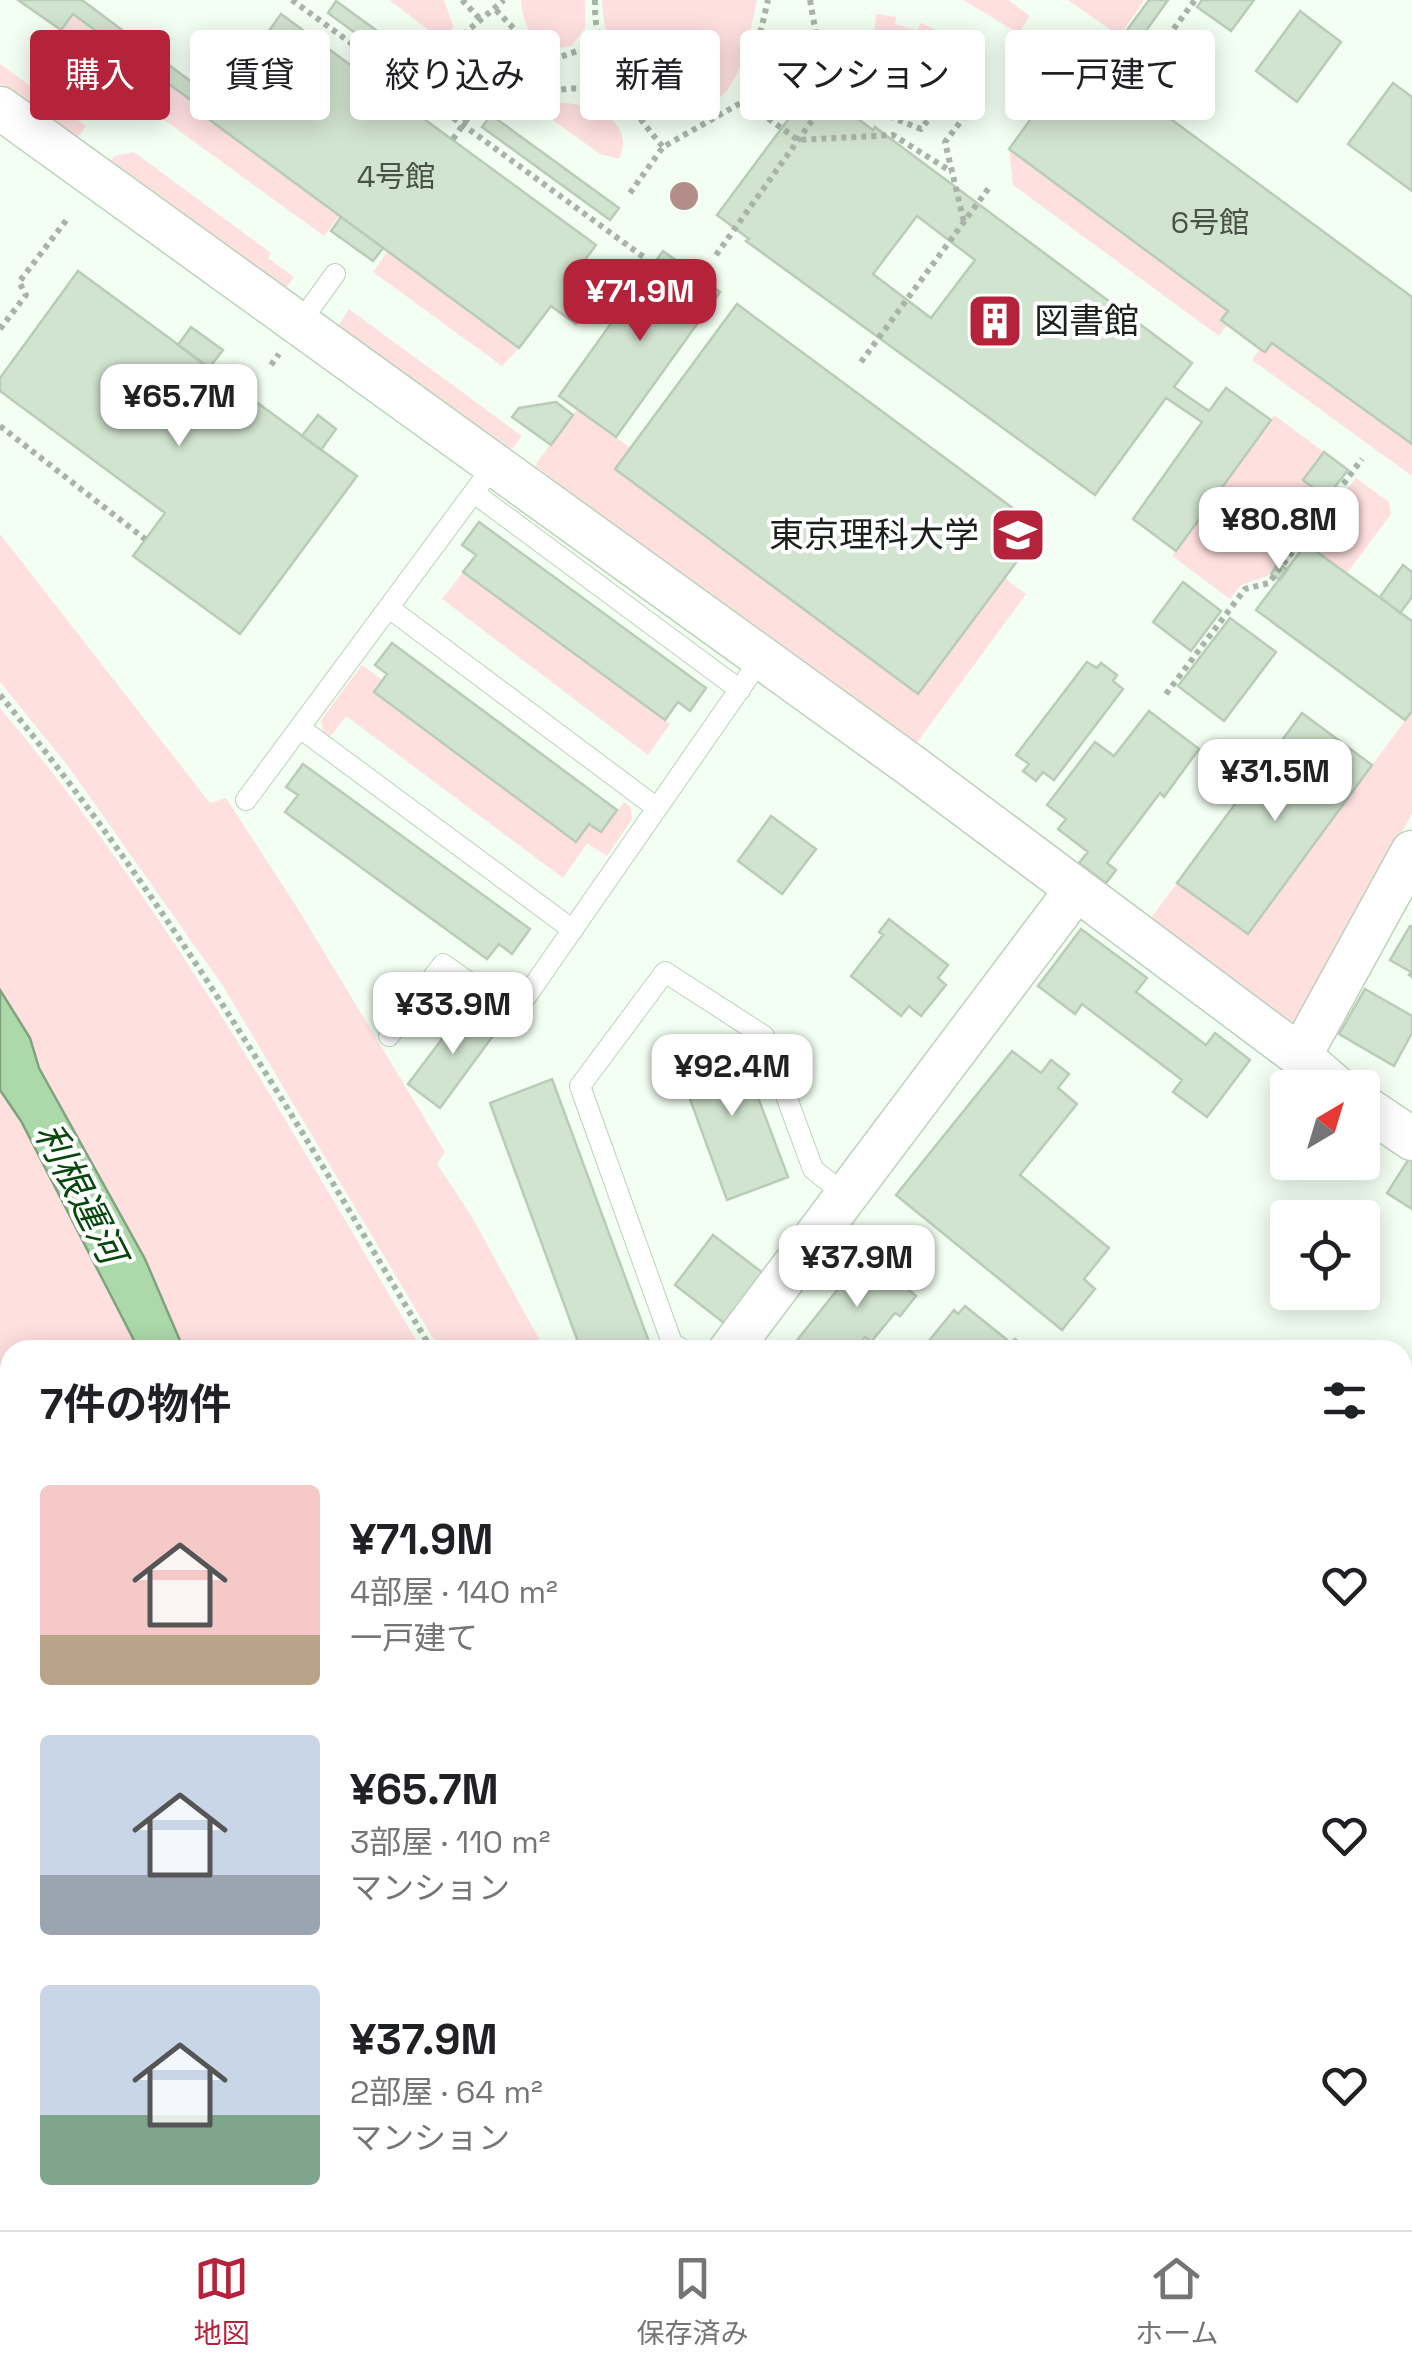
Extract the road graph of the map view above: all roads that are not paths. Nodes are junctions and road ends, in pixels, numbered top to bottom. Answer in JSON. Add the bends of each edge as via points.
{"nodes":[{"id":1,"x":0,"y":108,"type":"edge"},
{"id":2,"x":335,"y":274,"type":"dead end"},
{"id":3,"x":299,"y":324,"type":"junction"},
{"id":4,"x":484,"y":479,"type":"junction"},
{"id":5,"x":389,"y":608,"type":"junction"},
{"id":6,"x":751,"y":674,"type":"junction"},
{"id":7,"x":300,"y":728,"type":"junction"},
{"id":8,"x":246,"y":800,"type":"dead end"},
{"id":9,"x":657,"y":808,"type":"junction"},
{"id":10,"x":1412,"y":852,"type":"edge"},
{"id":11,"x":1076,"y":890,"type":"junction"},
{"id":12,"x":1401,"y":899,"type":"edge"},
{"id":13,"x":573,"y":930,"type":"junction"},
{"id":14,"x":389,"y":1036,"type":"dead end"},
{"id":15,"x":1300,"y":1056,"type":"junction"},
{"id":16,"x":1316,"y":1070,"type":"edge"},
{"id":17,"x":1380,"y":1117,"type":"edge"},
{"id":18,"x":1412,"y":1139,"type":"edge"},
{"id":19,"x":845,"y":1196,"type":"junction"},
{"id":20,"x":671,"y":1340,"type":"edge"},
{"id":21,"x":737,"y":1340,"type":"edge"}],
"edges":[{"from":1,"to":3,"type":"street"},
{"from":2,"to":3,"type":"lane"},
{"from":3,"to":4,"type":"street"},
{"from":4,"to":5,"type":"lane"},
{"from":4,"to":6,"type":"street"},
{"from":5,"to":7,"type":"lane"},
{"from":5,"to":9,"type":"lane"},
{"from":6,"to":9,"type":"lane"},
{"from":6,"to":11,"type":"street"},
{"from":7,"to":8,"type":"lane"},
{"from":7,"to":13,"type":"lane"},
{"from":9,"to":13,"type":"lane"},
{"from":10,"to":12,"type":"street"},
{"from":11,"to":15,"type":"street"},
{"from":11,"to":19,"type":"street"},
{"from":12,"to":15,"type":"street"},
{"from":13,"to":14,"type":"lane","via":[[514,1014],[443,964]]},
{"from":15,"to":16,"type":"street"},
{"from":17,"to":18,"type":"street"},
{"from":19,"to":20,"type":"lane","via":[[813,1169],[764,1036],[665,972],[580,1086]]},
{"from":19,"to":21,"type":"street"}]}
